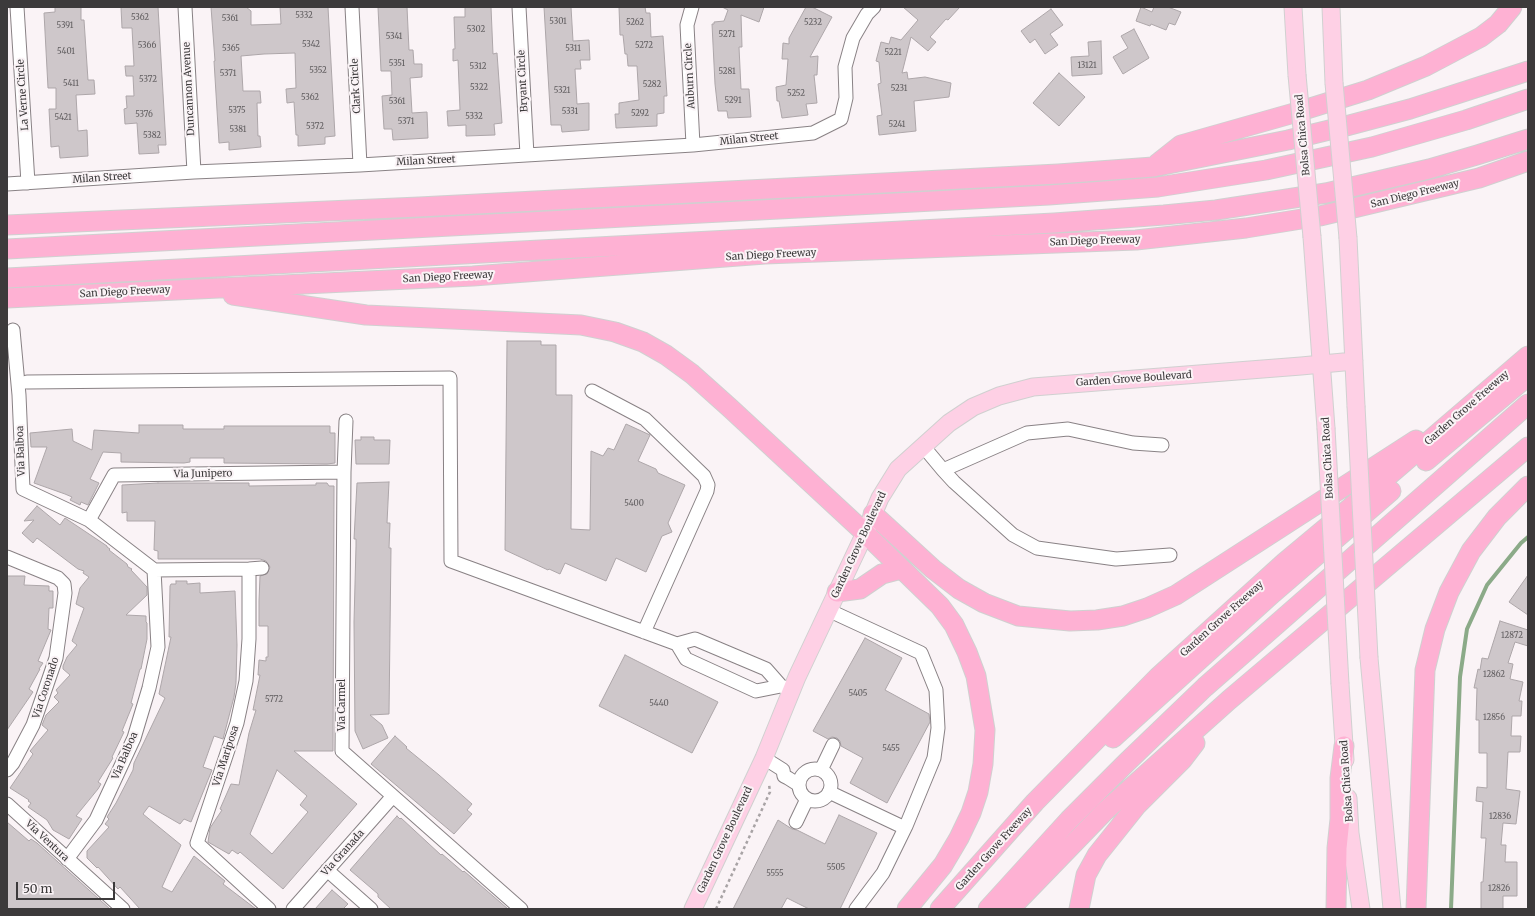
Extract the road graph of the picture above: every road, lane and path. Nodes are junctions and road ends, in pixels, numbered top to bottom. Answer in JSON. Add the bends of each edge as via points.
{"nodes":[{"id":1,"x":17,"y":7,"type":"edge"},
{"id":2,"x":185,"y":7,"type":"edge"},
{"id":3,"x":352,"y":7,"type":"edge"},
{"id":4,"x":519,"y":7,"type":"edge"},
{"id":5,"x":692,"y":7,"type":"edge"},
{"id":6,"x":874,"y":7,"type":"edge"},
{"id":7,"x":1293,"y":7,"type":"edge"},
{"id":8,"x":1331,"y":7,"type":"edge"},
{"id":9,"x":1512,"y":7,"type":"edge"},
{"id":10,"x":1528,"y":72,"type":"edge"},
{"id":11,"x":1528,"y":99,"type":"edge"},
{"id":12,"x":1528,"y":139,"type":"edge"},
{"id":13,"x":694,"y":145,"type":"junction"},
{"id":14,"x":527,"y":155,"type":"junction"},
{"id":15,"x":1528,"y":161,"type":"edge"},
{"id":16,"x":360,"y":165,"type":"junction"},
{"id":17,"x":1153,"y":167,"type":"junction"},
{"id":18,"x":194,"y":172,"type":"junction"},
{"id":19,"x":28,"y":183,"type":"junction"},
{"id":20,"x":7,"y":184,"type":"edge"},
{"id":21,"x":7,"y":225,"type":"edge"},
{"id":22,"x":7,"y":249,"type":"edge"},
{"id":23,"x":7,"y":278,"type":"edge"},
{"id":24,"x":190,"y":289,"type":"junction"},
{"id":25,"x":7,"y":298,"type":"edge"},
{"id":26,"x":13,"y":330,"type":"dead end"},
{"id":27,"x":1528,"y":356,"type":"edge"},
{"id":28,"x":1354,"y":361,"type":"junction"},
{"id":29,"x":1322,"y":364,"type":"junction"},
{"id":30,"x":1528,"y":376,"type":"edge"},
{"id":31,"x":27,"y":382,"type":"dead end"},
{"id":32,"x":592,"y":391,"type":"dead end"},
{"id":33,"x":1474,"y":402,"type":"junction"},
{"id":34,"x":1528,"y":404,"type":"edge"},
{"id":35,"x":346,"y":421,"type":"dead end"},
{"id":36,"x":1162,"y":445,"type":"dead end"},
{"id":37,"x":922,"y":446,"type":"junction"},
{"id":38,"x":1528,"y":447,"type":"edge"},
{"id":39,"x":943,"y":470,"type":"junction"},
{"id":40,"x":344,"y":472,"type":"junction"},
{"id":41,"x":1528,"y":486,"type":"edge"},
{"id":42,"x":873,"y":514,"type":"junction"},
{"id":43,"x":89,"y":520,"type":"junction"},
{"id":44,"x":865,"y":533,"type":"junction"},
{"id":45,"x":1170,"y":555,"type":"dead end"},
{"id":46,"x":7,"y":557,"type":"edge"},
{"id":47,"x":901,"y":569,"type":"junction"},
{"id":48,"x":154,"y":570,"type":"junction"},
{"id":49,"x":837,"y":592,"type":"junction"},
{"id":50,"x":828,"y":610,"type":"junction"},
{"id":51,"x":644,"y":632,"type":"junction"},
{"id":52,"x":677,"y":644,"type":"junction"},
{"id":53,"x":786,"y":688,"type":"junction"},
{"id":54,"x":1229,"y":700,"type":"junction"},
{"id":55,"x":833,"y":745,"type":"dead end"},
{"id":56,"x":1344,"y":746,"type":"junction"},
{"id":57,"x":1086,"y":749,"type":"junction"},
{"id":58,"x":764,"y":758,"type":"junction"},
{"id":59,"x":7,"y":770,"type":"edge"},
{"id":60,"x":821,"y":770,"type":"junction"},
{"id":61,"x":801,"y":780,"type":"junction"},
{"id":62,"x":770,"y":792,"type":"dead end"},
{"id":63,"x":830,"y":792,"type":"junction"},
{"id":64,"x":393,"y":796,"type":"junction"},
{"id":65,"x":807,"y":799,"type":"junction"},
{"id":66,"x":7,"y":804,"type":"edge"},
{"id":67,"x":796,"y":822,"type":"dead end"},
{"id":68,"x":905,"y":828,"type":"junction"},
{"id":69,"x":67,"y":859,"type":"junction"},
{"id":70,"x":327,"y":870,"type":"junction"},
{"id":71,"x":122,"y":909,"type":"edge"},
{"id":72,"x":269,"y":909,"type":"edge"},
{"id":73,"x":292,"y":909,"type":"edge"},
{"id":74,"x":371,"y":909,"type":"edge"},
{"id":75,"x":521,"y":909,"type":"edge"},
{"id":76,"x":693,"y":909,"type":"edge"},
{"id":77,"x":716,"y":909,"type":"edge"},
{"id":78,"x":856,"y":909,"type":"edge"},
{"id":79,"x":907,"y":909,"type":"edge"},
{"id":80,"x":940,"y":909,"type":"edge"},
{"id":81,"x":988,"y":909,"type":"edge"},
{"id":82,"x":1010,"y":909,"type":"edge"},
{"id":83,"x":1079,"y":909,"type":"edge"},
{"id":84,"x":1336,"y":909,"type":"edge"},
{"id":85,"x":1360,"y":909,"type":"edge"},
{"id":86,"x":1392,"y":909,"type":"edge"},
{"id":87,"x":1416,"y":909,"type":"edge"}],
"edges":[{"from":1,"to":19,"type":"street","name":"La Verne Circle"},
{"from":2,"to":18,"type":"street","name":"Duncannon Avenue"},
{"from":3,"to":16,"type":"street","name":"Clark Circle"},
{"from":4,"to":14,"type":"street","name":"Bryant Circle"},
{"from":5,"to":13,"type":"street","name":"Auburn Circle","via":[[687,25]]},
{"from":6,"to":13,"type":"street","name":"Milan Street","via":[[853,38],[845,67],[846,98],[841,119],[813,133]]},
{"from":7,"to":29,"type":"main road","name":"Bolsa Chica Road","bridge":true},
{"from":8,"to":28,"type":"main road","bridge":true},
{"from":9,"to":17,"type":"highway","via":[[1498,24],[1481,37],[1426,66],[1368,90],[1181,145]]},
{"from":10,"to":17,"type":"highway","via":[[1346,126]]},
{"from":11,"to":22,"type":"highway","via":[[1372,147],[1266,170],[1158,186],[1041,195]]},
{"from":12,"to":23,"type":"highway","via":[[1429,169],[1326,193],[1216,210],[1164,215],[1054,223]]},
{"from":13,"to":14,"type":"street","name":"Milan Street"},
{"from":14,"to":16,"type":"street","name":"Milan Street"},
{"from":15,"to":24,"type":"highway","name":"San Diego Freeway","via":[[1479,178],[1327,214],[1246,228],[1136,240],[765,254],[473,276]]},
{"from":16,"to":18,"type":"street","name":"Milan Street"},
{"from":17,"to":21,"type":"highway","via":[[419,207]]},
{"from":18,"to":19,"type":"street","name":"Milan Street"},
{"from":19,"to":20,"type":"street","name":"Milan Street"},
{"from":24,"to":25,"type":"highway","name":"San Diego Freeway"},
{"from":24,"to":44,"type":"highway","via":[[366,315],[581,325],[615,332],[643,342],[692,374]]},
{"from":26,"to":43,"type":"street","name":"Via Balboa","via":[[23,489]]},
{"from":27,"to":33,"type":"highway","name":"Garden Grove Freeway"},
{"from":28,"to":29,"type":"main road","name":"Garden Grove Boulevard"},
{"from":28,"to":86,"type":"main road","bridge":true,"via":[[1369,658]]},
{"from":29,"to":37,"type":"main road","name":"Garden Grove Boulevard","via":[[1033,387],[999,396],[973,407]]},
{"from":29,"to":56,"type":"main road","name":"Bolsa Chica Road","bridge":true},
{"from":30,"to":57,"type":"highway","via":[[1273,593],[1116,737]]},
{"from":31,"to":51,"type":"street","via":[[450,378],[451,561]]},
{"from":32,"to":51,"type":"street","via":[[645,419],[704,476],[708,485]]},
{"from":33,"to":42,"type":"highway","via":[[1176,595],[1123,616],[1070,621],[1037,618],[1018,616],[984,603],[959,589],[933,569]]},
{"from":33,"to":57,"type":"highway","name":"Garden Grove Freeway","via":[[1285,562],[1158,677]]},
{"from":34,"to":81,"type":"highway","via":[[1205,687],[1085,804]]},
{"from":35,"to":40,"type":"street","name":"Via Carmel"},
{"from":36,"to":39,"type":"street","via":[[1133,443],[1068,429],[1027,433]]},
{"from":37,"to":39,"type":"street"},
{"from":37,"to":42,"type":"main road","name":"Garden Grove Boulevard","via":[[898,468]]},
{"from":38,"to":54,"type":"highway"},
{"from":39,"to":45,"type":"street","via":[[1014,535],[1037,548],[1116,559]]},
{"from":40,"to":43,"type":"street","name":"Via Junipero","via":[[114,475]]},
{"from":40,"to":64,"type":"street","name":"Via Carmel","via":[[342,751]]},
{"from":41,"to":87,"type":"highway","via":[[1497,517],[1471,551],[1449,592],[1435,629],[1425,670]]},
{"from":42,"to":44,"type":"main road","name":"Garden Grove Boulevard"},
{"from":43,"to":48,"type":"street","name":"Via Balboa"},
{"from":44,"to":47,"type":"highway"},
{"from":44,"to":49,"type":"main road","name":"Garden Grove Boulevard"},
{"from":46,"to":59,"type":"street","name":"Via Coronado","via":[[58,578],[64,584],[65,593],[56,658],[33,725]]},
{"from":47,"to":49,"type":"highway","via":[[882,574],[860,589]]},
{"from":47,"to":79,"type":"highway","via":[[940,606],[954,625],[976,676],[985,730],[983,764],[971,813],[943,865]]},
{"from":48,"to":69,"type":"street","name":"Via Balboa","via":[[158,647],[150,688],[134,738],[96,820]]},
{"from":48,"to":72,"type":"street","name":"Via Mariposa","via":[[255,569],[246,681],[237,723],[196,844]]},
{"from":49,"to":50,"type":"main road","name":"Garden Grove Boulevard"},
{"from":50,"to":53,"type":"main road","name":"Garden Grove Boulevard"},
{"from":50,"to":68,"type":"street","via":[[883,640],[921,653],[936,690],[938,728],[934,758]]},
{"from":51,"to":52,"type":"street"},
{"from":52,"to":53,"type":"street","via":[[695,639],[766,669]]},
{"from":52,"to":53,"type":"street","via":[[686,659],[756,692]]},
{"from":53,"to":58,"type":"main road","name":"Garden Grove Boulevard"},
{"from":54,"to":82,"type":"highway","via":[[1104,812]]},
{"from":54,"to":83,"type":"highway","via":[[1182,760],[1136,805],[1097,855],[1086,875]]},
{"from":55,"to":60,"type":"street"},
{"from":56,"to":84,"type":"highway","via":[[1340,778]]},
{"from":56,"to":85,"type":"main road","name":"Bolsa Chica Road","via":[[1350,833]]},
{"from":57,"to":80,"type":"highway","name":"Garden Grove Freeway"},
{"from":58,"to":61,"type":"street","via":[[783,770],[784,776]]},
{"from":58,"to":76,"type":"main road","name":"Garden Grove Boulevard"},
{"from":60,"to":61,"type":"street","via":[[811,770]]},
{"from":60,"to":63,"type":"street","via":[[831,782]]},
{"from":61,"to":65,"type":"street","via":[[803,795]]},
{"from":62,"to":77,"type":"path"},
{"from":63,"to":65,"type":"street","via":[[817,801]]},
{"from":63,"to":68,"type":"street"},
{"from":64,"to":70,"type":"street","name":"Via Granada"},
{"from":64,"to":75,"type":"street","name":"Via Carmel"},
{"from":65,"to":67,"type":"street"},
{"from":66,"to":69,"type":"street","name":"Via Ventura"},
{"from":68,"to":78,"type":"street","via":[[884,873]]},
{"from":69,"to":71,"type":"street","name":"Via Ventura"},
{"from":70,"to":73,"type":"street","name":"Via Granada"},
{"from":70,"to":74,"type":"street"}]}
